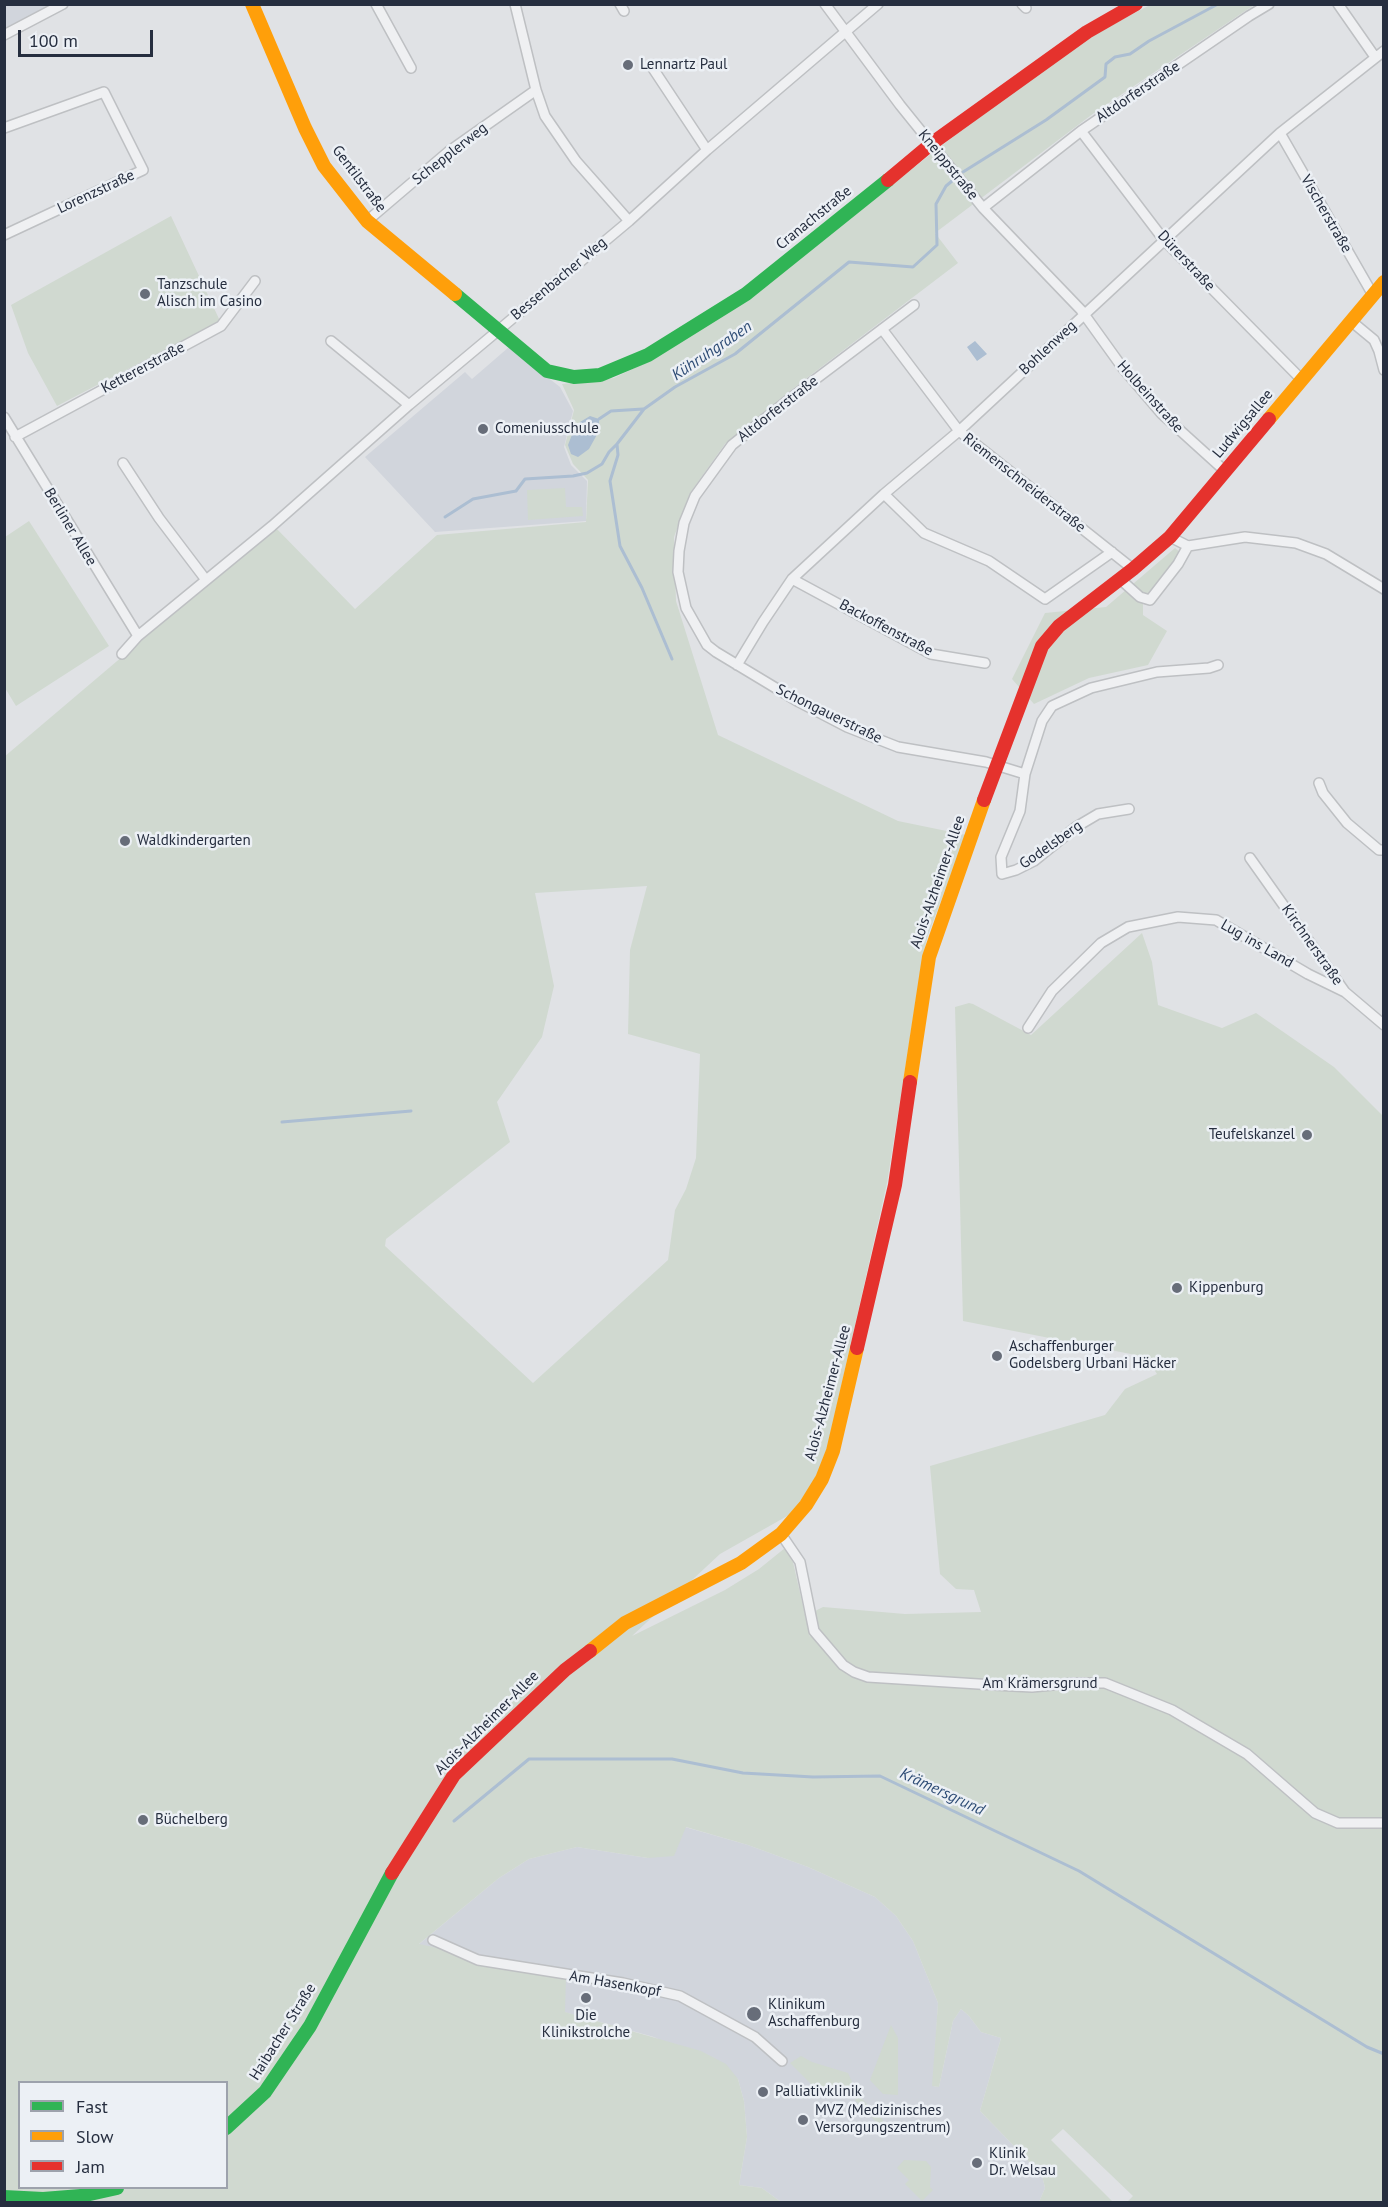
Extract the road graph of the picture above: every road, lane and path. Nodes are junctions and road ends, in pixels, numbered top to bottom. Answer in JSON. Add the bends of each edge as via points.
{"nodes":[{"id":1,"x":63,"y":4,"type":"edge"},
{"id":2,"x":252,"y":4,"type":"edge"},
{"id":3,"x":376,"y":4,"type":"edge"},
{"id":4,"x":515,"y":4,"type":"edge"},
{"id":5,"x":825,"y":4,"type":"edge"},
{"id":6,"x":878,"y":4,"type":"edge"},
{"id":7,"x":1136,"y":4,"type":"edge"},
{"id":8,"x":1269,"y":4,"type":"edge"},
{"id":9,"x":1338,"y":4,"type":"edge"},
{"id":10,"x":846,"y":32,"type":"junction"},
{"id":11,"x":4,"y":35,"type":"edge"},
{"id":12,"x":1379,"y":54,"type":"edge"},
{"id":13,"x":652,"y":67,"type":"dead end"},
{"id":14,"x":411,"y":68,"type":"dead end"},
{"id":15,"x":536,"y":90,"type":"junction"},
{"id":16,"x":4,"y":128,"type":"edge"},
{"id":17,"x":1081,"y":131,"type":"junction"},
{"id":18,"x":1280,"y":133,"type":"junction"},
{"id":19,"x":931,"y":144,"type":"junction"},
{"id":20,"x":707,"y":150,"type":"junction"},
{"id":21,"x":983,"y":208,"type":"junction"},
{"id":22,"x":367,"y":221,"type":"junction"},
{"id":23,"x":629,"y":221,"type":"junction"},
{"id":24,"x":4,"y":235,"type":"edge"},
{"id":25,"x":1164,"y":240,"type":"junction"},
{"id":26,"x":255,"y":281,"type":"dead end"},
{"id":27,"x":1383,"y":282,"type":"edge"},
{"id":28,"x":1373,"y":295,"type":"junction"},
{"id":29,"x":914,"y":305,"type":"dead end"},
{"id":30,"x":1084,"y":315,"type":"junction"},
{"id":31,"x":1352,"y":321,"type":"junction"},
{"id":32,"x":498,"y":329,"type":"junction"},
{"id":33,"x":882,"y":329,"type":"junction"},
{"id":34,"x":331,"y":341,"type":"dead end"},
{"id":35,"x":1381,"y":351,"type":"edge"},
{"id":36,"x":1383,"y":370,"type":"edge"},
{"id":37,"x":1302,"y":380,"type":"junction"},
{"id":38,"x":409,"y":405,"type":"junction"},
{"id":39,"x":4,"y":417,"type":"edge"},
{"id":40,"x":958,"y":431,"type":"junction"},
{"id":41,"x":15,"y":436,"type":"junction"},
{"id":42,"x":123,"y":463,"type":"dead end"},
{"id":43,"x":1225,"y":471,"type":"junction"},
{"id":44,"x":884,"y":494,"type":"junction"},
{"id":45,"x":1170,"y":537,"type":"junction"},
{"id":46,"x":1188,"y":546,"type":"junction"},
{"id":47,"x":1112,"y":552,"type":"junction"},
{"id":48,"x":1133,"y":569,"type":"junction"},
{"id":49,"x":792,"y":579,"type":"junction"},
{"id":50,"x":1120,"y":579,"type":"junction"},
{"id":51,"x":206,"y":580,"type":"junction"},
{"id":52,"x":1383,"y":589,"type":"edge"},
{"id":53,"x":138,"y":636,"type":"junction"},
{"id":54,"x":122,"y":654,"type":"dead end"},
{"id":55,"x":985,"y":663,"type":"dead end"},
{"id":56,"x":737,"y":665,"type":"junction"},
{"id":57,"x":1218,"y":665,"type":"dead end"},
{"id":58,"x":996,"y":764,"type":"junction"},
{"id":59,"x":1025,"y":774,"type":"junction"},
{"id":60,"x":1319,"y":783,"type":"dead end"},
{"id":61,"x":1129,"y":809,"type":"dead end"},
{"id":62,"x":1383,"y":850,"type":"edge"},
{"id":63,"x":1250,"y":858,"type":"dead end"},
{"id":64,"x":1345,"y":992,"type":"junction"},
{"id":65,"x":1383,"y":1025,"type":"edge"},
{"id":66,"x":1028,"y":1028,"type":"dead end"},
{"id":67,"x":781,"y":1534,"type":"junction"},
{"id":68,"x":1383,"y":1823,"type":"edge"},
{"id":69,"x":370,"y":1912,"type":"joint"},
{"id":70,"x":433,"y":1940,"type":"dead end"},
{"id":71,"x":782,"y":2061,"type":"dead end"},
{"id":72,"x":228,"y":2126,"type":"edge"},
{"id":73,"x":109,"y":2189,"type":"edge"},
{"id":74,"x":4,"y":2197,"type":"edge"}],
"edges":[{"from":1,"to":11,"type":"street"},
{"from":2,"to":22,"type":"street","name":"Gentilstraße","via":[[324,166]]},
{"from":3,"to":14,"type":"street"},
{"from":4,"to":15,"type":"street"},
{"from":5,"to":10,"type":"street","name":"Kneippstraße"},
{"from":6,"to":10,"type":"street","name":"Bessenbacher Weg"},
{"from":7,"to":19,"type":"street","name":"Cranachstraße","via":[[1087,32]]},
{"from":8,"to":17,"type":"street","name":"Altdorferstraße"},
{"from":9,"to":12,"type":"street"},
{"from":10,"to":19,"type":"street","name":"Kneippstraße"},
{"from":10,"to":20,"type":"street","name":"Bessenbacher Weg"},
{"from":12,"to":18,"type":"street","name":"Bohlenweg"},
{"from":13,"to":20,"type":"street"},
{"from":15,"to":22,"type":"street","name":"Schepplerweg","via":[[448,152]]},
{"from":15,"to":23,"type":"street","via":[[545,116],[576,161]]},
{"from":16,"to":24,"type":"street","name":"Lorenzstraße","via":[[104,92],[143,170]]},
{"from":17,"to":21,"type":"street","name":"Altdorferstraße"},
{"from":17,"to":25,"type":"street","name":"Dürerstraße"},
{"from":18,"to":25,"type":"street","name":"Bohlenweg"},
{"from":18,"to":28,"type":"street","name":"Vischerstraße"},
{"from":19,"to":21,"type":"street","name":"Kneippstraße"},
{"from":19,"to":32,"type":"street","name":"Cranachstraße","via":[[746,294],[648,355],[600,375],[574,377],[547,371]]},
{"from":20,"to":23,"type":"street","name":"Bessenbacher Weg"},
{"from":21,"to":30,"type":"street","name":"Kneippstraße"},
{"from":22,"to":32,"type":"street","name":"Gentilstraße"},
{"from":23,"to":32,"type":"street","name":"Bessenbacher Weg"},
{"from":25,"to":30,"type":"street","name":"Bohlenweg"},
{"from":25,"to":37,"type":"street","name":"Dürerstraße"},
{"from":26,"to":41,"type":"street","name":"Kettererstraße","via":[[221,326]]},
{"from":27,"to":28,"type":"street","name":"Ludwigsallee"},
{"from":28,"to":31,"type":"street","name":"Ludwigsallee"},
{"from":29,"to":33,"type":"street","name":"Altdorferstraße"},
{"from":30,"to":40,"type":"street","name":"Bohlenweg"},
{"from":30,"to":43,"type":"street","name":"Holbeinstraße","via":[[1162,414]]},
{"from":31,"to":35,"type":"street"},
{"from":31,"to":37,"type":"street","name":"Ludwigsallee"},
{"from":32,"to":38,"type":"street","name":"Bessenbacher Weg"},
{"from":33,"to":40,"type":"street","name":"Riemenschneiderstraße"},
{"from":33,"to":56,"type":"street","name":"Altdorferstraße","via":[[732,445],[695,496],[684,523],[679,551],[678,572],[686,608],[706,645]]},
{"from":34,"to":38,"type":"street"},
{"from":35,"to":36,"type":"street"},
{"from":37,"to":43,"type":"street","name":"Ludwigsallee"},
{"from":38,"to":51,"type":"street","name":"Bessenbacher Weg"},
{"from":39,"to":41,"type":"street","name":"Berliner Allee"},
{"from":40,"to":44,"type":"street","name":"Bohlenweg"},
{"from":40,"to":47,"type":"street","name":"Riemenschneiderstraße"},
{"from":41,"to":53,"type":"street","name":"Berliner Allee"},
{"from":42,"to":51,"type":"street"},
{"from":43,"to":45,"type":"street","name":"Ludwigsallee"},
{"from":44,"to":47,"type":"street","via":[[924,534],[989,561],[1045,599]]},
{"from":44,"to":49,"type":"street","name":"Bohlenweg"},
{"from":45,"to":46,"type":"street"},
{"from":45,"to":48,"type":"street","name":"Ludwigsallee"},
{"from":46,"to":50,"type":"street","via":[[1150,600],[1140,597]]},
{"from":46,"to":52,"type":"street","via":[[1245,537],[1296,543],[1326,554]]},
{"from":47,"to":48,"type":"street","name":"Riemenschneiderstraße"},
{"from":48,"to":50,"type":"street","name":"Ludwigsallee"},
{"from":49,"to":55,"type":"street","name":"Backoffenstraße","via":[[931,654]]},
{"from":49,"to":56,"type":"street","name":"Bohlenweg"},
{"from":50,"to":58,"type":"street","name":"Ludwigsallee","via":[[1059,626],[1042,646]]},
{"from":51,"to":53,"type":"street","name":"Bessenbacher Weg"},
{"from":53,"to":54,"type":"street","name":"Bessenbacher Weg"},
{"from":56,"to":58,"type":"street","name":"Schongauerstraße","via":[[847,727],[898,747]]},
{"from":57,"to":59,"type":"street","name":"Godelsberg","via":[[1157,672],[1091,687],[1052,706],[1042,721]]},
{"from":58,"to":59,"type":"street"},
{"from":58,"to":67,"type":"street","name":"Alois-Alzheimer-Allee","via":[[929,957],[895,1185],[833,1451],[806,1505]]},
{"from":59,"to":61,"type":"street","name":"Godelsberg","via":[[1020,811],[1000,857],[1002,874],[1034,861],[1098,814]]},
{"from":60,"to":62,"type":"street","via":[[1347,824]]},
{"from":63,"to":64,"type":"street","name":"Kirchnerstraße"},
{"from":64,"to":65,"type":"street","name":"Kirchnerstraße"},
{"from":64,"to":66,"type":"street","name":"Lug ins Land","via":[[1216,920],[1178,917],[1128,927],[1101,943],[1052,991]]},
{"from":67,"to":68,"type":"street","name":"Am Krämersgrund","via":[[800,1562],[814,1631],[854,1672],[868,1677],[1003,1685],[1106,1683],[1172,1710],[1247,1754],[1315,1813],[1338,1822]]},
{"from":67,"to":69,"type":"street","name":"Alois-Alzheimer-Allee","via":[[719,1576],[625,1623],[537,1695],[454,1775]]},
{"from":69,"to":72,"type":"street","name":"Haibacher Straße","via":[[310,2026],[266,2092]]},
{"from":70,"to":71,"type":"street","name":"Am Hasenkopf","via":[[478,1960],[680,1996],[755,2037]]},
{"from":73,"to":74,"type":"street","via":[[43,2199]]}]}
